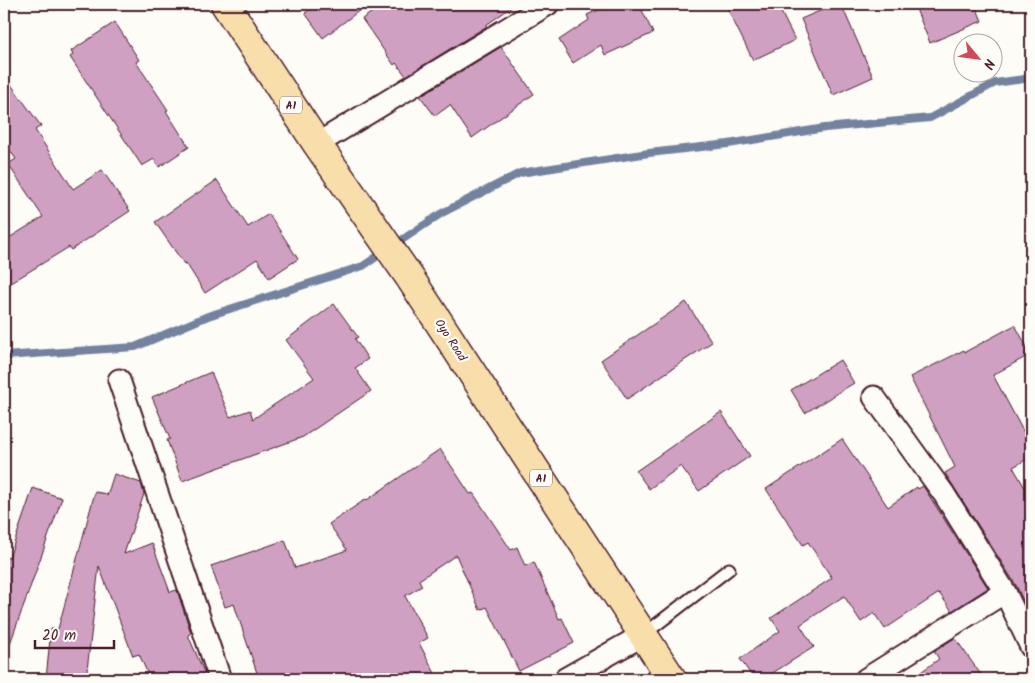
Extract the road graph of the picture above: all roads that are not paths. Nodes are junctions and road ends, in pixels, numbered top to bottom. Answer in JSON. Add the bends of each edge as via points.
{"nodes":[{"id":1,"x":225,"y":4,"type":"edge"},
{"id":2,"x":548,"y":4,"type":"edge"},
{"id":3,"x":526,"y":9,"type":"edge"},
{"id":4,"x":317,"y":144,"type":"junction"},
{"id":5,"x":119,"y":380,"type":"dead end"},
{"id":6,"x":874,"y":397,"type":"dead end"},
{"id":7,"x":729,"y":569,"type":"dead end"},
{"id":8,"x":1005,"y":592,"type":"junction"},
{"id":9,"x":643,"y":635,"type":"junction"},
{"id":10,"x":1031,"y":647,"type":"edge"},
{"id":11,"x":220,"y":679,"type":"edge"},
{"id":12,"x":565,"y":679,"type":"edge"},
{"id":13,"x":672,"y":679,"type":"edge"},
{"id":14,"x":866,"y":679,"type":"edge"}],
"edges":[{"from":1,"to":4,"type":"highway","name":"Oyo Road","number":"A1"},
{"from":2,"to":3,"type":"street"},
{"from":3,"to":4,"type":"street"},
{"from":4,"to":9,"type":"highway","name":"Oyo Road","number":"A1","via":[[410,278]]},
{"from":5,"to":11,"type":"street"},
{"from":6,"to":8,"type":"street","via":[[944,494]]},
{"from":7,"to":9,"type":"lane"},
{"from":8,"to":10,"type":"street"},
{"from":8,"to":14,"type":"street"},
{"from":9,"to":12,"type":"street"},
{"from":9,"to":13,"type":"highway","name":"Oyo Road","number":"A1"}]}
